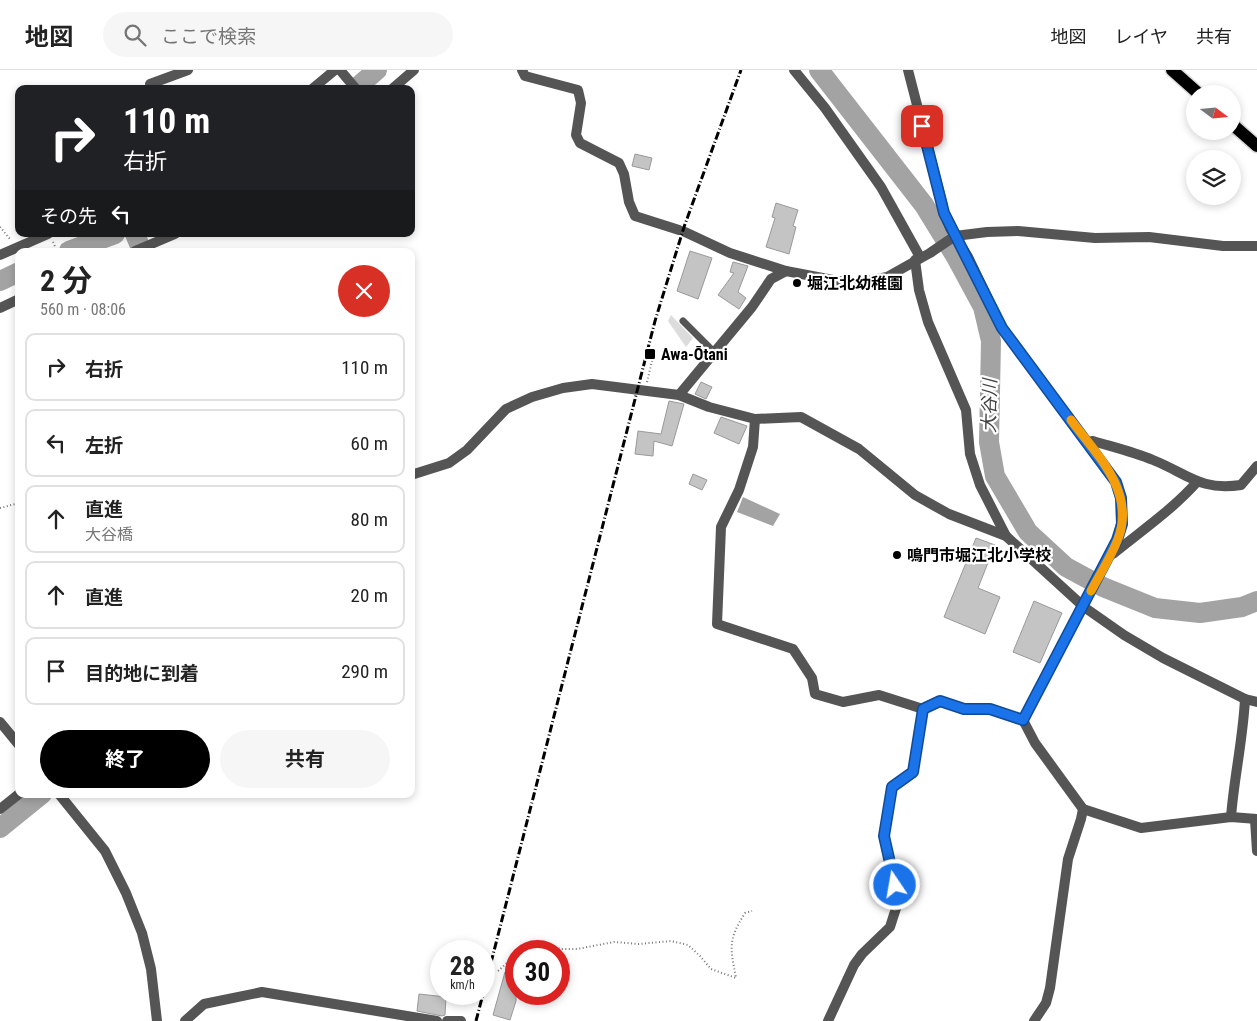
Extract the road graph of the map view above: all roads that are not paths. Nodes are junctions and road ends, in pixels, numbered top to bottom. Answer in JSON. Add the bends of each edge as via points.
{"nodes":[{"id":1,"x":188,"y":70,"type":"edge"},
{"id":2,"x":335,"y":70,"type":"edge"},
{"id":3,"x":340,"y":70,"type":"edge"},
{"id":4,"x":414,"y":70,"type":"edge"},
{"id":5,"x":522,"y":70,"type":"edge"},
{"id":6,"x":794,"y":70,"type":"edge"},
{"id":7,"x":908,"y":70,"type":"edge"},
{"id":8,"x":1172,"y":70,"type":"edge"},
{"id":9,"x":150,"y":84,"type":"dead end"},
{"id":10,"x":317,"y":85,"type":"edge"},
{"id":11,"x":353,"y":85,"type":"edge"},
{"id":12,"x":397,"y":85,"type":"edge"},
{"id":13,"x":1189,"y":85,"type":"edge"},
{"id":14,"x":1241,"y":132,"type":"edge"},
{"id":15,"x":1257,"y":146,"type":"edge"},
{"id":16,"x":46,"y":237,"type":"edge"},
{"id":17,"x":169,"y":237,"type":"edge"},
{"id":18,"x":953,"y":238,"type":"junction"},
{"id":19,"x":163,"y":240,"type":"junction"},
{"id":20,"x":1257,"y":246,"type":"edge"},
{"id":21,"x":18,"y":248,"type":"edge"},
{"id":22,"x":143,"y":248,"type":"edge"},
{"id":23,"x":164,"y":248,"type":"edge"},
{"id":24,"x":15,"y":249,"type":"edge"},
{"id":25,"x":0,"y":255,"type":"edge"},
{"id":26,"x":922,"y":257,"type":"junction"},
{"id":27,"x":786,"y":270,"type":"junction"},
{"id":28,"x":15,"y":301,"type":"edge"},
{"id":29,"x":0,"y":308,"type":"edge"},
{"id":30,"x":683,"y":321,"type":"dead end"},
{"id":31,"x":714,"y":352,"type":"junction"},
{"id":32,"x":679,"y":395,"type":"junction"},
{"id":33,"x":755,"y":419,"type":"junction"},
{"id":34,"x":1088,"y":442,"type":"junction"},
{"id":35,"x":1257,"y":466,"type":"edge"},
{"id":36,"x":415,"y":474,"type":"edge"},
{"id":37,"x":1197,"y":482,"type":"junction"},
{"id":38,"x":1006,"y":536,"type":"junction"},
{"id":39,"x":1106,"y":562,"type":"junction"},
{"id":40,"x":1085,"y":603,"type":"junction"},
{"id":41,"x":1245,"y":699,"type":"junction"},
{"id":42,"x":1257,"y":702,"type":"edge"},
{"id":43,"x":923,"y":709,"type":"junction"},
{"id":44,"x":1023,"y":720,"type":"junction"},
{"id":45,"x":0,"y":722,"type":"edge"},
{"id":46,"x":15,"y":740,"type":"edge"},
{"id":47,"x":15,"y":798,"type":"edge"},
{"id":48,"x":62,"y":798,"type":"edge"},
{"id":49,"x":0,"y":809,"type":"edge"},
{"id":50,"x":1082,"y":809,"type":"junction"},
{"id":51,"x":1231,"y":818,"type":"junction"},
{"id":52,"x":1256,"y":820,"type":"edge"},
{"id":53,"x":1257,"y":851,"type":"edge"},
{"id":54,"x":157,"y":1021,"type":"edge"},
{"id":55,"x":185,"y":1021,"type":"edge"},
{"id":56,"x":437,"y":1021,"type":"edge"},
{"id":57,"x":446,"y":1021,"type":"edge"},
{"id":58,"x":461,"y":1021,"type":"edge"},
{"id":59,"x":828,"y":1021,"type":"edge"},
{"id":60,"x":1034,"y":1021,"type":"edge"}],
"edges":[{"from":1,"to":9,"type":"street"},
{"from":2,"to":10,"type":"street"},
{"from":3,"to":11,"type":"street"},
{"from":4,"to":12,"type":"street"},
{"from":5,"to":27,"type":"street","via":[[525,76],[578,90],[581,103],[576,136],[580,143],[619,163],[635,216],[682,231],[730,253]]},
{"from":6,"to":26,"type":"street","via":[[881,187]]},
{"from":7,"to":18,"type":"street"},
{"from":8,"to":13,"type":"main road"},
{"from":14,"to":15,"type":"main road"},
{"from":16,"to":21,"type":"street"},
{"from":17,"to":19,"type":"street"},
{"from":18,"to":20,"type":"street","via":[[1018,231]]},
{"from":18,"to":26,"type":"street"},
{"from":18,"to":34,"type":"street","via":[[968,257],[1002,328]]},
{"from":19,"to":22,"type":"street"},
{"from":19,"to":23,"type":"street"},
{"from":24,"to":25,"type":"street"},
{"from":26,"to":27,"type":"street","via":[[887,277],[854,284]]},
{"from":26,"to":38,"type":"street","via":[[919,290],[928,322],[966,410],[970,454],[980,485]]},
{"from":27,"to":31,"type":"street","via":[[772,279]]},
{"from":28,"to":29,"type":"street"},
{"from":30,"to":31,"type":"lane"},
{"from":31,"to":32,"type":"street"},
{"from":32,"to":33,"type":"street"},
{"from":32,"to":36,"type":"street","via":[[592,384],[532,397],[506,409],[450,463]]},
{"from":33,"to":38,"type":"street","via":[[801,417],[859,449],[915,495],[949,514]]},
{"from":33,"to":43,"type":"street","via":[[753,447],[739,490],[721,527],[716,624],[793,649],[812,678],[815,694],[843,702],[879,695]]},
{"from":34,"to":37,"type":"street","via":[[1153,460]]},
{"from":34,"to":39,"type":"street","via":[[1116,482],[1121,498],[1122,524]]},
{"from":35,"to":37,"type":"street","via":[[1241,485],[1215,486]]},
{"from":37,"to":39,"type":"street"},
{"from":38,"to":40,"type":"street"},
{"from":39,"to":40,"type":"street"},
{"from":40,"to":41,"type":"street","via":[[1124,635]]},
{"from":40,"to":44,"type":"street"},
{"from":41,"to":42,"type":"street"},
{"from":41,"to":51,"type":"street","via":[[1242,748],[1233,787]]},
{"from":43,"to":44,"type":"street","via":[[940,701],[964,709],[990,709]]},
{"from":43,"to":59,"type":"street","via":[[913,772],[892,787],[884,836],[898,902],[890,928],[854,965]]},
{"from":44,"to":50,"type":"street","via":[[1035,743]]},
{"from":45,"to":46,"type":"street"},
{"from":47,"to":49,"type":"street"},
{"from":48,"to":54,"type":"street","via":[[105,851],[126,893],[142,933],[151,969]]},
{"from":50,"to":51,"type":"street","via":[[1141,828]]},
{"from":50,"to":60,"type":"street","via":[[1068,859],[1050,988],[1046,1002]]},
{"from":51,"to":52,"type":"street"},
{"from":52,"to":53,"type":"street"},
{"from":55,"to":56,"type":"street","via":[[204,1004],[262,992]]},
{"from":57,"to":58,"type":"street"}]}
